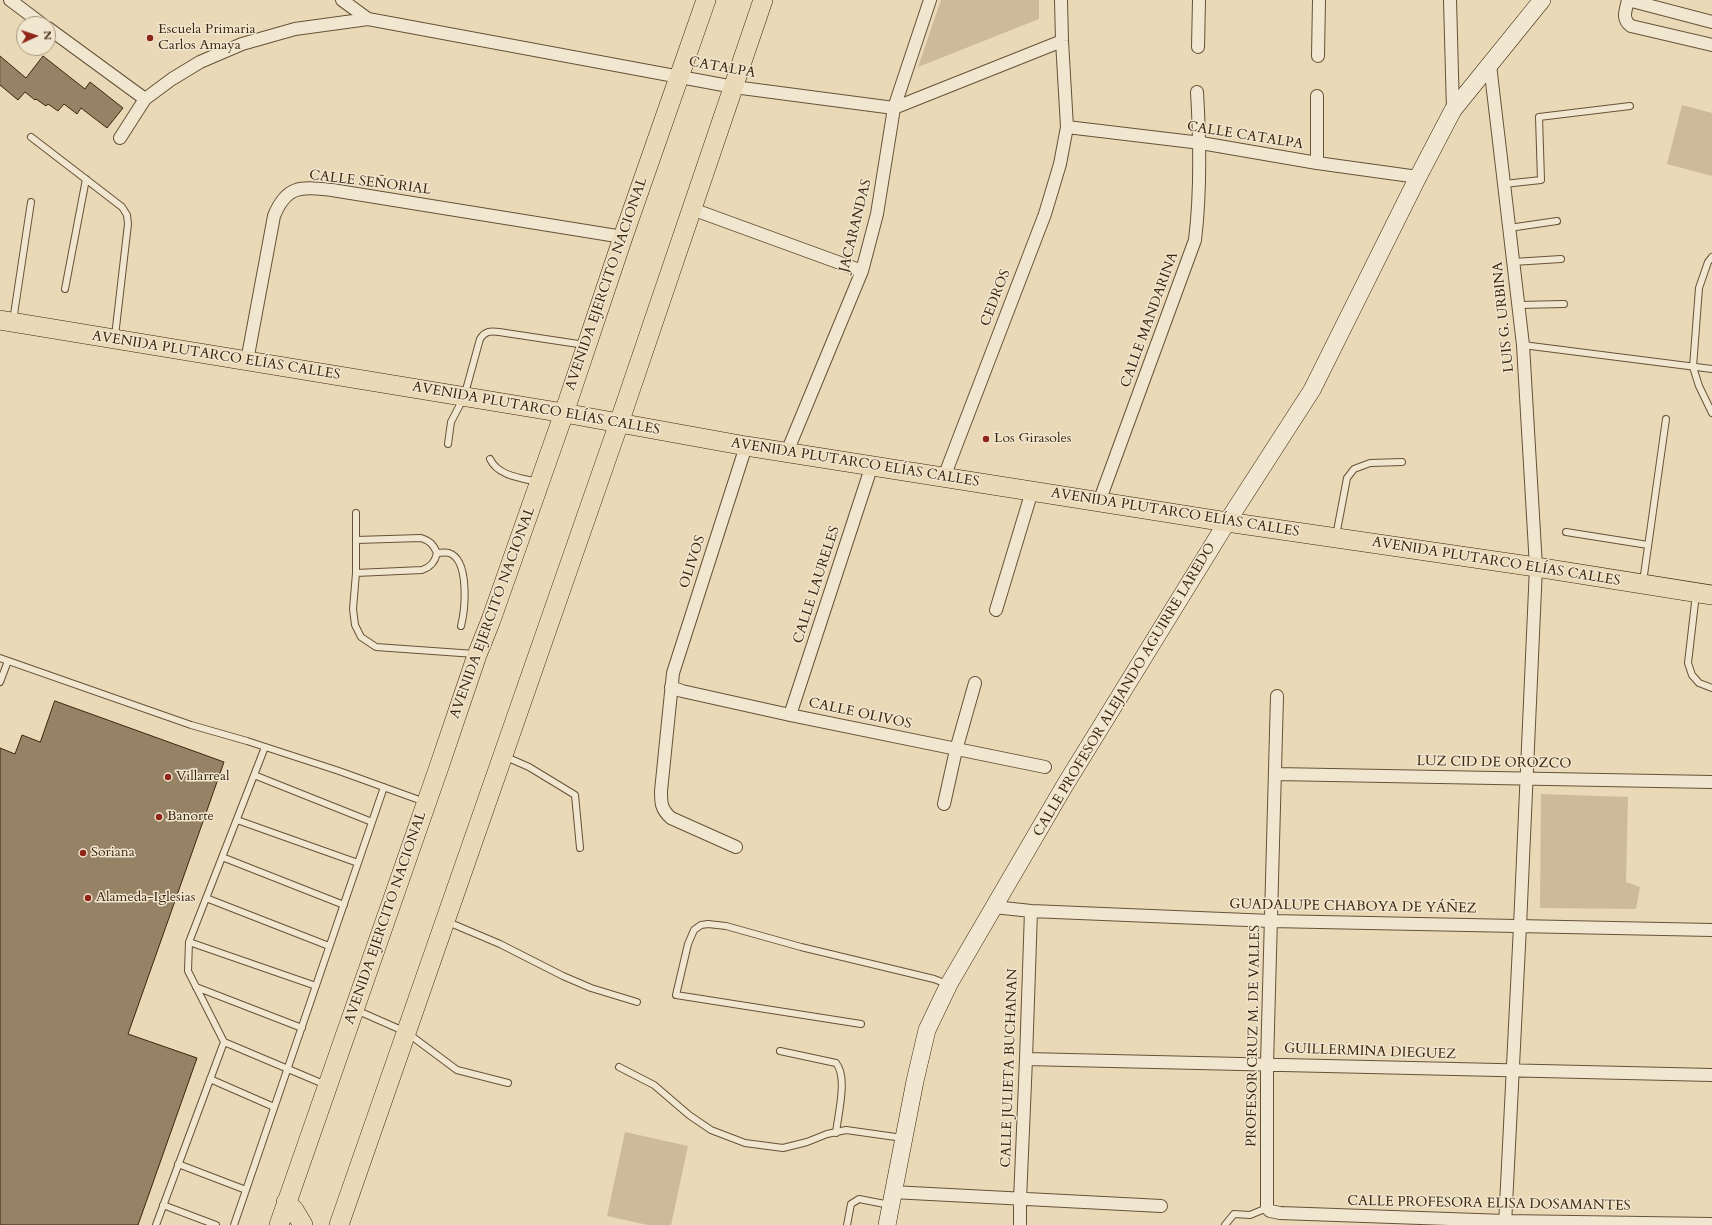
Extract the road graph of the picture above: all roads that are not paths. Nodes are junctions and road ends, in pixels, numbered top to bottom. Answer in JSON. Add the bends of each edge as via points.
{"nodes":[{"id":1,"x":10,"y":0,"type":"edge"},
{"id":2,"x":342,"y":0,"type":"edge"},
{"id":3,"x":706,"y":0,"type":"edge"},
{"id":4,"x":763,"y":0,"type":"edge"},
{"id":5,"x":930,"y":0,"type":"edge"},
{"id":6,"x":1061,"y":0,"type":"edge"},
{"id":7,"x":1199,"y":0,"type":"edge"},
{"id":8,"x":1320,"y":0,"type":"edge"},
{"id":9,"x":1450,"y":0,"type":"edge"},
{"id":10,"x":1542,"y":0,"type":"edge"},
{"id":11,"x":1628,"y":0,"type":"edge"},
{"id":12,"x":31,"y":16,"type":"edge"},
{"id":13,"x":368,"y":19,"type":"junction"},
{"id":14,"x":1712,"y":22,"type":"edge"},
{"id":15,"x":56,"y":34,"type":"edge"},
{"id":16,"x":1062,"y":41,"type":"junction"},
{"id":17,"x":1712,"y":45,"type":"edge"},
{"id":18,"x":1198,"y":47,"type":"dead end"},
{"id":19,"x":1318,"y":56,"type":"dead end"},
{"id":20,"x":1490,"y":66,"type":"junction"},
{"id":21,"x":679,"y":76,"type":"junction"},
{"id":22,"x":734,"y":87,"type":"junction"},
{"id":23,"x":1197,"y":92,"type":"dead end"},
{"id":24,"x":1317,"y":96,"type":"dead end"},
{"id":25,"x":145,"y":99,"type":"junction"},
{"id":26,"x":1630,"y":106,"type":"dead end"},
{"id":27,"x":894,"y":108,"type":"junction"},
{"id":28,"x":1453,"y":110,"type":"junction"},
{"id":29,"x":1067,"y":127,"type":"junction"},
{"id":30,"x":31,"y":137,"type":"dead end"},
{"id":31,"x":120,"y":138,"type":"dead end"},
{"id":32,"x":1200,"y":143,"type":"junction"},
{"id":33,"x":1317,"y":163,"type":"junction"},
{"id":34,"x":1418,"y":177,"type":"junction"},
{"id":35,"x":86,"y":179,"type":"junction"},
{"id":36,"x":1504,"y":184,"type":"junction"},
{"id":37,"x":31,"y":202,"type":"dead end"},
{"id":38,"x":692,"y":209,"type":"junction"},
{"id":39,"x":1557,"y":222,"type":"dead end"},
{"id":40,"x":1509,"y":228,"type":"junction"},
{"id":41,"x":622,"y":237,"type":"junction"},
{"id":42,"x":1712,"y":257,"type":"edge"},
{"id":43,"x":1560,"y":259,"type":"dead end"},
{"id":44,"x":1513,"y":262,"type":"junction"},
{"id":45,"x":862,"y":271,"type":"junction"},
{"id":46,"x":66,"y":289,"type":"dead end"},
{"id":47,"x":1564,"y":304,"type":"dead end"},
{"id":48,"x":1518,"y":305,"type":"junction"},
{"id":49,"x":7,"y":321,"type":"edge"},
{"id":50,"x":115,"y":340,"type":"junction"},
{"id":51,"x":587,"y":345,"type":"junction"},
{"id":52,"x":1523,"y":345,"type":"junction"},
{"id":53,"x":247,"y":361,"type":"junction"},
{"id":54,"x":1693,"y":367,"type":"junction"},
{"id":55,"x":1712,"y":369,"type":"edge"},
{"id":56,"x":464,"y":397,"type":"junction"},
{"id":57,"x":564,"y":413,"type":"junction"},
{"id":58,"x":1712,"y":413,"type":"edge"},
{"id":59,"x":1666,"y":419,"type":"dead end"},
{"id":60,"x":618,"y":423,"type":"junction"},
{"id":61,"x":448,"y":444,"type":"dead end"},
{"id":62,"x":746,"y":446,"type":"junction"},
{"id":63,"x":787,"y":452,"type":"junction"},
{"id":64,"x":490,"y":459,"type":"dead end"},
{"id":65,"x":1402,"y":462,"type":"dead end"},
{"id":66,"x":872,"y":465,"type":"junction"},
{"id":67,"x":944,"y":477,"type":"junction"},
{"id":68,"x":539,"y":483,"type":"junction"},
{"id":69,"x":1032,"y":491,"type":"junction"},
{"id":70,"x":1099,"y":502,"type":"junction"},
{"id":71,"x":356,"y":513,"type":"dead end"},
{"id":72,"x":1227,"y":522,"type":"junction"},
{"id":73,"x":1566,"y":532,"type":"dead end"},
{"id":74,"x":1336,"y":538,"type":"junction"},
{"id":75,"x":356,"y":540,"type":"junction"},
{"id":76,"x":1648,"y":545,"type":"junction"},
{"id":77,"x":437,"y":553,"type":"junction"},
{"id":78,"x":1536,"y":567,"type":"junction"},
{"id":79,"x":356,"y":573,"type":"junction"},
{"id":80,"x":1642,"y":584,"type":"junction"},
{"id":81,"x":1704,"y":594,"type":"edge"},
{"id":82,"x":996,"y":610,"type":"dead end"},
{"id":83,"x":461,"y":626,"type":"dead end"},
{"id":84,"x":477,"y":655,"type":"junction"},
{"id":85,"x":0,"y":658,"type":"edge"},
{"id":86,"x":8,"y":661,"type":"junction"},
{"id":87,"x":0,"y":682,"type":"edge"},
{"id":88,"x":975,"y":683,"type":"dead end"},
{"id":89,"x":671,"y":687,"type":"junction"},
{"id":90,"x":1712,"y":688,"type":"edge"},
{"id":91,"x":1277,"y":696,"type":"dead end"},
{"id":92,"x":790,"y":715,"type":"junction"},
{"id":93,"x":265,"y":747,"type":"junction"},
{"id":94,"x":956,"y":750,"type":"junction"},
{"id":95,"x":502,"y":755,"type":"junction"},
{"id":96,"x":1045,"y":767,"type":"dead end"},
{"id":97,"x":1276,"y":774,"type":"junction"},
{"id":98,"x":254,"y":775,"type":"junction"},
{"id":99,"x":1526,"y":779,"type":"junction"},
{"id":100,"x":1712,"y":782,"type":"edge"},
{"id":101,"x":384,"y":787,"type":"junction"},
{"id":102,"x":426,"y":803,"type":"junction"},
{"id":103,"x":944,"y":804,"type":"dead end"},
{"id":104,"x":236,"y":820,"type":"junction"},
{"id":105,"x":372,"y":822,"type":"junction"},
{"id":106,"x":736,"y":847,"type":"dead end"},
{"id":107,"x":580,"y":848,"type":"dead end"},
{"id":108,"x":222,"y":858,"type":"junction"},
{"id":109,"x":358,"y":862,"type":"junction"},
{"id":110,"x":206,"y":898,"type":"junction"},
{"id":111,"x":344,"y":905,"type":"junction"},
{"id":112,"x":994,"y":908,"type":"junction"},
{"id":113,"x":1031,"y":911,"type":"junction"},
{"id":114,"x":444,"y":921,"type":"junction"},
{"id":115,"x":1271,"y":921,"type":"junction"},
{"id":116,"x":1520,"y":926,"type":"junction"},
{"id":117,"x":1712,"y":930,"type":"edge"},
{"id":118,"x":189,"y":942,"type":"junction"},
{"id":119,"x":329,"y":946,"type":"junction"},
{"id":120,"x":949,"y":984,"type":"junction"},
{"id":121,"x":316,"y":986,"type":"junction"},
{"id":122,"x":196,"y":987,"type":"junction"},
{"id":123,"x":637,"y":1002,"type":"dead end"},
{"id":124,"x":354,"y":1009,"type":"junction"},
{"id":125,"x":861,"y":1024,"type":"dead end"},
{"id":126,"x":302,"y":1028,"type":"junction"},
{"id":127,"x":406,"y":1032,"type":"junction"},
{"id":128,"x":224,"y":1042,"type":"junction"},
{"id":129,"x":780,"y":1051,"type":"dead end"},
{"id":130,"x":1026,"y":1059,"type":"junction"},
{"id":131,"x":1267,"y":1064,"type":"junction"},
{"id":132,"x":619,"y":1067,"type":"dead end"},
{"id":133,"x":287,"y":1070,"type":"junction"},
{"id":134,"x":1514,"y":1071,"type":"junction"},
{"id":135,"x":1712,"y":1075,"type":"edge"},
{"id":136,"x":210,"y":1079,"type":"junction"},
{"id":137,"x":508,"y":1083,"type":"dead end"},
{"id":138,"x":327,"y":1085,"type":"junction"},
{"id":139,"x":274,"y":1107,"type":"junction"},
{"id":140,"x":836,"y":1132,"type":"junction"},
{"id":141,"x":903,"y":1138,"type":"junction"},
{"id":142,"x":178,"y":1164,"type":"junction"},
{"id":143,"x":246,"y":1190,"type":"junction"},
{"id":144,"x":891,"y":1198,"type":"junction"},
{"id":145,"x":1020,"y":1200,"type":"junction"},
{"id":146,"x":286,"y":1202,"type":"junction"},
{"id":147,"x":163,"y":1205,"type":"junction"},
{"id":148,"x":1162,"y":1206,"type":"dead end"},
{"id":149,"x":1267,"y":1208,"type":"junction"},
{"id":150,"x":1505,"y":1223,"type":"edge"},
{"id":151,"x":1712,"y":1224,"type":"edge"},
{"id":152,"x":156,"y":1225,"type":"edge"},
{"id":153,"x":216,"y":1225,"type":"edge"},
{"id":154,"x":234,"y":1225,"type":"edge"},
{"id":155,"x":279,"y":1225,"type":"edge"},
{"id":156,"x":303,"y":1225,"type":"edge"},
{"id":157,"x":339,"y":1225,"type":"edge"},
{"id":158,"x":847,"y":1225,"type":"edge"},
{"id":159,"x":887,"y":1225,"type":"edge"},
{"id":160,"x":1020,"y":1225,"type":"edge"},
{"id":161,"x":1225,"y":1225,"type":"edge"}],
"edges":[{"from":1,"to":12,"type":"street"},
{"from":2,"to":13,"type":"street"},
{"from":3,"to":21,"type":"main road","name":"AVENIDA EJERCITO NACIONAL"},
{"from":4,"to":22,"type":"main road"},
{"from":5,"to":27,"type":"street","name":"JACARANDAS"},
{"from":6,"to":16,"type":"street","name":"CEDROS"},
{"from":7,"to":18,"type":"street"},
{"from":8,"to":19,"type":"street"},
{"from":9,"to":28,"type":"street"},
{"from":10,"to":20,"type":"street","name":"CALLE PROFESOR ALEJANDO AGUIRRE LAREDO"},
{"from":11,"to":14,"type":"street"},
{"from":11,"to":17,"type":"street","via":[[1624,17],[1631,26]]},
{"from":13,"to":21,"type":"street","name":"CATALPA"},
{"from":13,"to":25,"type":"street","via":[[295,29],[242,44],[200,62]]},
{"from":15,"to":25,"type":"street"},
{"from":16,"to":27,"type":"street","name":"CATALPA"},
{"from":16,"to":29,"type":"street","name":"CEDROS"},
{"from":20,"to":28,"type":"street","name":"CALLE PROFESOR ALEJANDO AGUIRRE LAREDO"},
{"from":20,"to":36,"type":"street","name":"LUIS G. URBINA"},
{"from":21,"to":22,"type":"street","name":"CATALPA"},
{"from":21,"to":41,"type":"main road","name":"AVENIDA EJERCITO NACIONAL"},
{"from":22,"to":27,"type":"street","name":"CATALPA"},
{"from":22,"to":38,"type":"main road"},
{"from":23,"to":32,"type":"street","name":"CALLE MANDARINA"},
{"from":24,"to":33,"type":"street"},
{"from":25,"to":31,"type":"street"},
{"from":26,"to":36,"type":"lane","via":[[1539,117],[1541,180]]},
{"from":27,"to":45,"type":"street","name":"JACARANDAS","via":[[877,214]]},
{"from":28,"to":34,"type":"street","name":"CALLE PROFESOR ALEJANDO AGUIRRE LAREDO"},
{"from":29,"to":32,"type":"street","name":"CALLE CATALPA"},
{"from":29,"to":67,"type":"street","name":"CEDROS","via":[[1060,164],[1045,214]]},
{"from":30,"to":35,"type":"lane"},
{"from":32,"to":33,"type":"street","name":"CALLE CATALPA"},
{"from":32,"to":70,"type":"street","name":"CALLE MANDARINA","via":[[1199,210],[1195,240]]},
{"from":33,"to":34,"type":"street","name":"CALLE CATALPA"},
{"from":34,"to":72,"type":"street","name":"CALLE PROFESOR ALEJANDO AGUIRRE LAREDO","via":[[1312,390]]},
{"from":35,"to":46,"type":"lane"},
{"from":35,"to":50,"type":"lane","via":[[122,207],[127,215],[127,241]]},
{"from":36,"to":40,"type":"street","name":"LUIS G. URBINA"},
{"from":37,"to":49,"type":"lane"},
{"from":38,"to":45,"type":"street"},
{"from":38,"to":60,"type":"main road"},
{"from":39,"to":40,"type":"lane"},
{"from":40,"to":44,"type":"street","name":"LUIS G. URBINA"},
{"from":41,"to":51,"type":"main road","name":"AVENIDA EJERCITO NACIONAL"},
{"from":41,"to":53,"type":"street","name":"CALLE SEÑORIAL","via":[[332,190],[295,190],[279,202],[274,216]]},
{"from":42,"to":54,"type":"lane","via":[[1699,288]]},
{"from":43,"to":44,"type":"lane"},
{"from":44,"to":48,"type":"street","name":"LUIS G. URBINA"},
{"from":45,"to":63,"type":"street","name":"JACARANDAS"},
{"from":47,"to":48,"type":"lane"},
{"from":48,"to":52,"type":"street","name":"LUIS G. URBINA"},
{"from":49,"to":50,"type":"main road","name":"AVENIDA PLUTARCO ELÍAS CALLES"},
{"from":50,"to":53,"type":"main road","name":"AVENIDA PLUTARCO ELÍAS CALLES"},
{"from":51,"to":56,"type":"lane","via":[[489,331],[480,339]]},
{"from":51,"to":57,"type":"main road","name":"AVENIDA EJERCITO NACIONAL"},
{"from":52,"to":54,"type":"lane"},
{"from":52,"to":78,"type":"street","name":"LUIS G. URBINA"},
{"from":53,"to":56,"type":"main road","name":"AVENIDA PLUTARCO ELÍAS CALLES"},
{"from":54,"to":55,"type":"lane"},
{"from":54,"to":58,"type":"lane"},
{"from":56,"to":57,"type":"main road","name":"AVENIDA PLUTARCO ELÍAS CALLES"},
{"from":56,"to":61,"type":"lane","via":[[451,422]]},
{"from":57,"to":60,"type":"main road","name":"AVENIDA PLUTARCO ELÍAS CALLES"},
{"from":57,"to":68,"type":"main road","name":"AVENIDA EJERCITO NACIONAL"},
{"from":59,"to":76,"type":"lane"},
{"from":60,"to":62,"type":"main road","name":"AVENIDA PLUTARCO ELÍAS CALLES"},
{"from":60,"to":95,"type":"main road"},
{"from":62,"to":63,"type":"main road","name":"AVENIDA PLUTARCO ELÍAS CALLES"},
{"from":62,"to":89,"type":"street","name":"OLIVOS","via":[[673,673]]},
{"from":63,"to":66,"type":"main road","name":"AVENIDA PLUTARCO ELÍAS CALLES"},
{"from":64,"to":68,"type":"lane","via":[[493,466],[501,472]]},
{"from":65,"to":74,"type":"lane","via":[[1370,463],[1354,469],[1347,478]]},
{"from":66,"to":67,"type":"main road","name":"AVENIDA PLUTARCO ELÍAS CALLES"},
{"from":66,"to":92,"type":"street","name":"CALLE LAURELES"},
{"from":67,"to":69,"type":"main road","name":"AVENIDA PLUTARCO ELÍAS CALLES"},
{"from":68,"to":84,"type":"main road","name":"AVENIDA EJERCITO NACIONAL"},
{"from":69,"to":70,"type":"main road","name":"AVENIDA PLUTARCO ELÍAS CALLES"},
{"from":69,"to":82,"type":"street"},
{"from":70,"to":72,"type":"main road","name":"AVENIDA PLUTARCO ELÍAS CALLES"},
{"from":71,"to":75,"type":"lane"},
{"from":72,"to":74,"type":"main road","name":"AVENIDA PLUTARCO ELÍAS CALLES"},
{"from":72,"to":112,"type":"street","name":"CALLE PROFESOR ALEJANDO AGUIRRE LAREDO","via":[[1065,785]]},
{"from":73,"to":76,"type":"lane"},
{"from":74,"to":78,"type":"main road","name":"AVENIDA PLUTARCO ELÍAS CALLES"},
{"from":75,"to":77,"type":"lane","via":[[421,538],[432,544]]},
{"from":75,"to":79,"type":"lane"},
{"from":76,"to":80,"type":"lane"},
{"from":77,"to":79,"type":"lane","via":[[433,564],[422,570]]},
{"from":77,"to":83,"type":"lane","via":[[449,553],[455,556],[460,564],[465,597]]},
{"from":78,"to":80,"type":"main road","name":"AVENIDA PLUTARCO ELÍAS CALLES"},
{"from":78,"to":99,"type":"street","name":"LUIS G. URBINA"},
{"from":79,"to":84,"type":"lane","via":[[353,609],[355,625],[361,637],[376,646]]},
{"from":80,"to":81,"type":"main road","name":"AVENIDA PLUTARCO ELÍAS CALLES"},
{"from":81,"to":90,"type":"lane","via":[[1688,663],[1692,675],[1699,682]]},
{"from":84,"to":102,"type":"main road","name":"AVENIDA EJERCITO NACIONAL"},
{"from":85,"to":86,"type":"lane"},
{"from":86,"to":87,"type":"lane"},
{"from":86,"to":93,"type":"lane","via":[[191,726]]},
{"from":88,"to":94,"type":"street"},
{"from":89,"to":92,"type":"street","name":"CALLE OLIVOS"},
{"from":89,"to":106,"type":"street","name":"OLIVOS","via":[[661,791],[664,812],[676,821]]},
{"from":91,"to":97,"type":"street","name":"PROFESOR CRUZ M. DE VALLES"},
{"from":92,"to":94,"type":"street","name":"CALLE OLIVOS"},
{"from":93,"to":98,"type":"lane"},
{"from":93,"to":101,"type":"lane"},
{"from":94,"to":96,"type":"street","name":"CALLE OLIVOS"},
{"from":94,"to":103,"type":"street"},
{"from":95,"to":107,"type":"lane","via":[[529,767],[575,795]]},
{"from":95,"to":114,"type":"main road"},
{"from":97,"to":99,"type":"street","name":"LUZ CID DE OROZCO"},
{"from":97,"to":115,"type":"street","name":"PROFESOR CRUZ M. DE VALLES"},
{"from":98,"to":104,"type":"lane"},
{"from":98,"to":105,"type":"lane"},
{"from":99,"to":100,"type":"street","name":"LUZ CID DE OROZCO"},
{"from":99,"to":116,"type":"street","name":"LUIS G. URBINA"},
{"from":101,"to":102,"type":"lane"},
{"from":101,"to":105,"type":"lane"},
{"from":102,"to":124,"type":"main road","name":"AVENIDA EJERCITO NACIONAL"},
{"from":104,"to":108,"type":"lane"},
{"from":104,"to":109,"type":"lane"},
{"from":105,"to":109,"type":"lane"},
{"from":108,"to":110,"type":"lane"},
{"from":108,"to":111,"type":"lane"},
{"from":109,"to":111,"type":"lane"},
{"from":110,"to":118,"type":"lane"},
{"from":110,"to":119,"type":"lane"},
{"from":111,"to":119,"type":"lane"},
{"from":112,"to":113,"type":"street","name":"GUADALUPE CHABOYA DE YÁÑEZ"},
{"from":112,"to":120,"type":"street","name":"CALLE PROFESOR ALEJANDO AGUIRRE LAREDO"},
{"from":113,"to":115,"type":"street","name":"GUADALUPE CHABOYA DE YÁÑEZ"},
{"from":113,"to":130,"type":"street","name":"CALLE JULIETA BUCHANAN"},
{"from":114,"to":123,"type":"lane","via":[[500,944],[591,988]]},
{"from":114,"to":127,"type":"main road"},
{"from":115,"to":116,"type":"street","name":"GUADALUPE CHABOYA DE YÁÑEZ"},
{"from":115,"to":131,"type":"street","name":"PROFESOR CRUZ M. DE VALLES"},
{"from":116,"to":117,"type":"street","name":"GUADALUPE CHABOYA DE YÁÑEZ"},
{"from":116,"to":134,"type":"street","name":"LUIS G. URBINA"},
{"from":118,"to":121,"type":"lane"},
{"from":118,"to":122,"type":"lane","via":[[188,971]]},
{"from":119,"to":121,"type":"lane"},
{"from":120,"to":125,"type":"lane","via":[[726,926],[708,924],[700,925],[694,930],[688,944],[676,995]]},
{"from":120,"to":141,"type":"street","name":"CALLE PROFESOR ALEJANDO AGUIRRE LAREDO","via":[[928,1030]]},
{"from":121,"to":126,"type":"lane"},
{"from":122,"to":126,"type":"lane"},
{"from":122,"to":128,"type":"lane"},
{"from":124,"to":127,"type":"lane"},
{"from":124,"to":138,"type":"main road","name":"AVENIDA EJERCITO NACIONAL"},
{"from":126,"to":133,"type":"lane"},
{"from":127,"to":137,"type":"lane","via":[[457,1070]]},
{"from":127,"to":157,"type":"main road"},
{"from":128,"to":133,"type":"lane"},
{"from":128,"to":136,"type":"lane"},
{"from":129,"to":140,"type":"lane","via":[[836,1063],[841,1068],[842,1083]]},
{"from":130,"to":131,"type":"street","name":"GUILLERMINA DIEGUEZ"},
{"from":130,"to":145,"type":"street","name":"CALLE JULIETA BUCHANAN"},
{"from":131,"to":134,"type":"street","name":"GUILLERMINA DIEGUEZ"},
{"from":131,"to":149,"type":"street","name":"PROFESOR CRUZ M. DE VALLES"},
{"from":132,"to":140,"type":"lane","via":[[654,1085],[710,1130],[745,1143],[783,1148]]},
{"from":133,"to":138,"type":"lane"},
{"from":133,"to":139,"type":"lane"},
{"from":134,"to":135,"type":"street","name":"GUILLERMINA DIEGUEZ"},
{"from":134,"to":150,"type":"street","name":"LUIS G. URBINA"},
{"from":136,"to":139,"type":"lane"},
{"from":136,"to":142,"type":"lane"},
{"from":138,"to":146,"type":"main road","name":"AVENIDA EJERCITO NACIONAL"},
{"from":139,"to":143,"type":"lane"},
{"from":140,"to":141,"type":"lane","via":[[862,1131]]},
{"from":141,"to":144,"type":"street","name":"CALLE PROFESOR ALEJANDO AGUIRRE LAREDO"},
{"from":142,"to":143,"type":"lane"},
{"from":142,"to":147,"type":"lane"},
{"from":143,"to":154,"type":"lane"},
{"from":144,"to":145,"type":"street"},
{"from":144,"to":158,"type":"lane","via":[[859,1199],[851,1204]]},
{"from":144,"to":159,"type":"street","name":"CALLE PROFESOR ALEJANDO AGUIRRE LAREDO"},
{"from":145,"to":148,"type":"street"},
{"from":145,"to":160,"type":"street","name":"CALLE JULIETA BUCHANAN"},
{"from":146,"to":155,"type":"main road","name":"AVENIDA EJERCITO NACIONAL"},
{"from":146,"to":156,"type":"main road"},
{"from":147,"to":152,"type":"lane"},
{"from":147,"to":153,"type":"lane"},
{"from":149,"to":150,"type":"street","name":"CALLE PROFESORA ELISA DOSAMANTES","via":[[1274,1213]]},
{"from":149,"to":161,"type":"lane","via":[[1250,1215],[1234,1214]]},
{"from":150,"to":151,"type":"street","name":"CALLE PROFESORA ELISA DOSAMANTES"}]}
